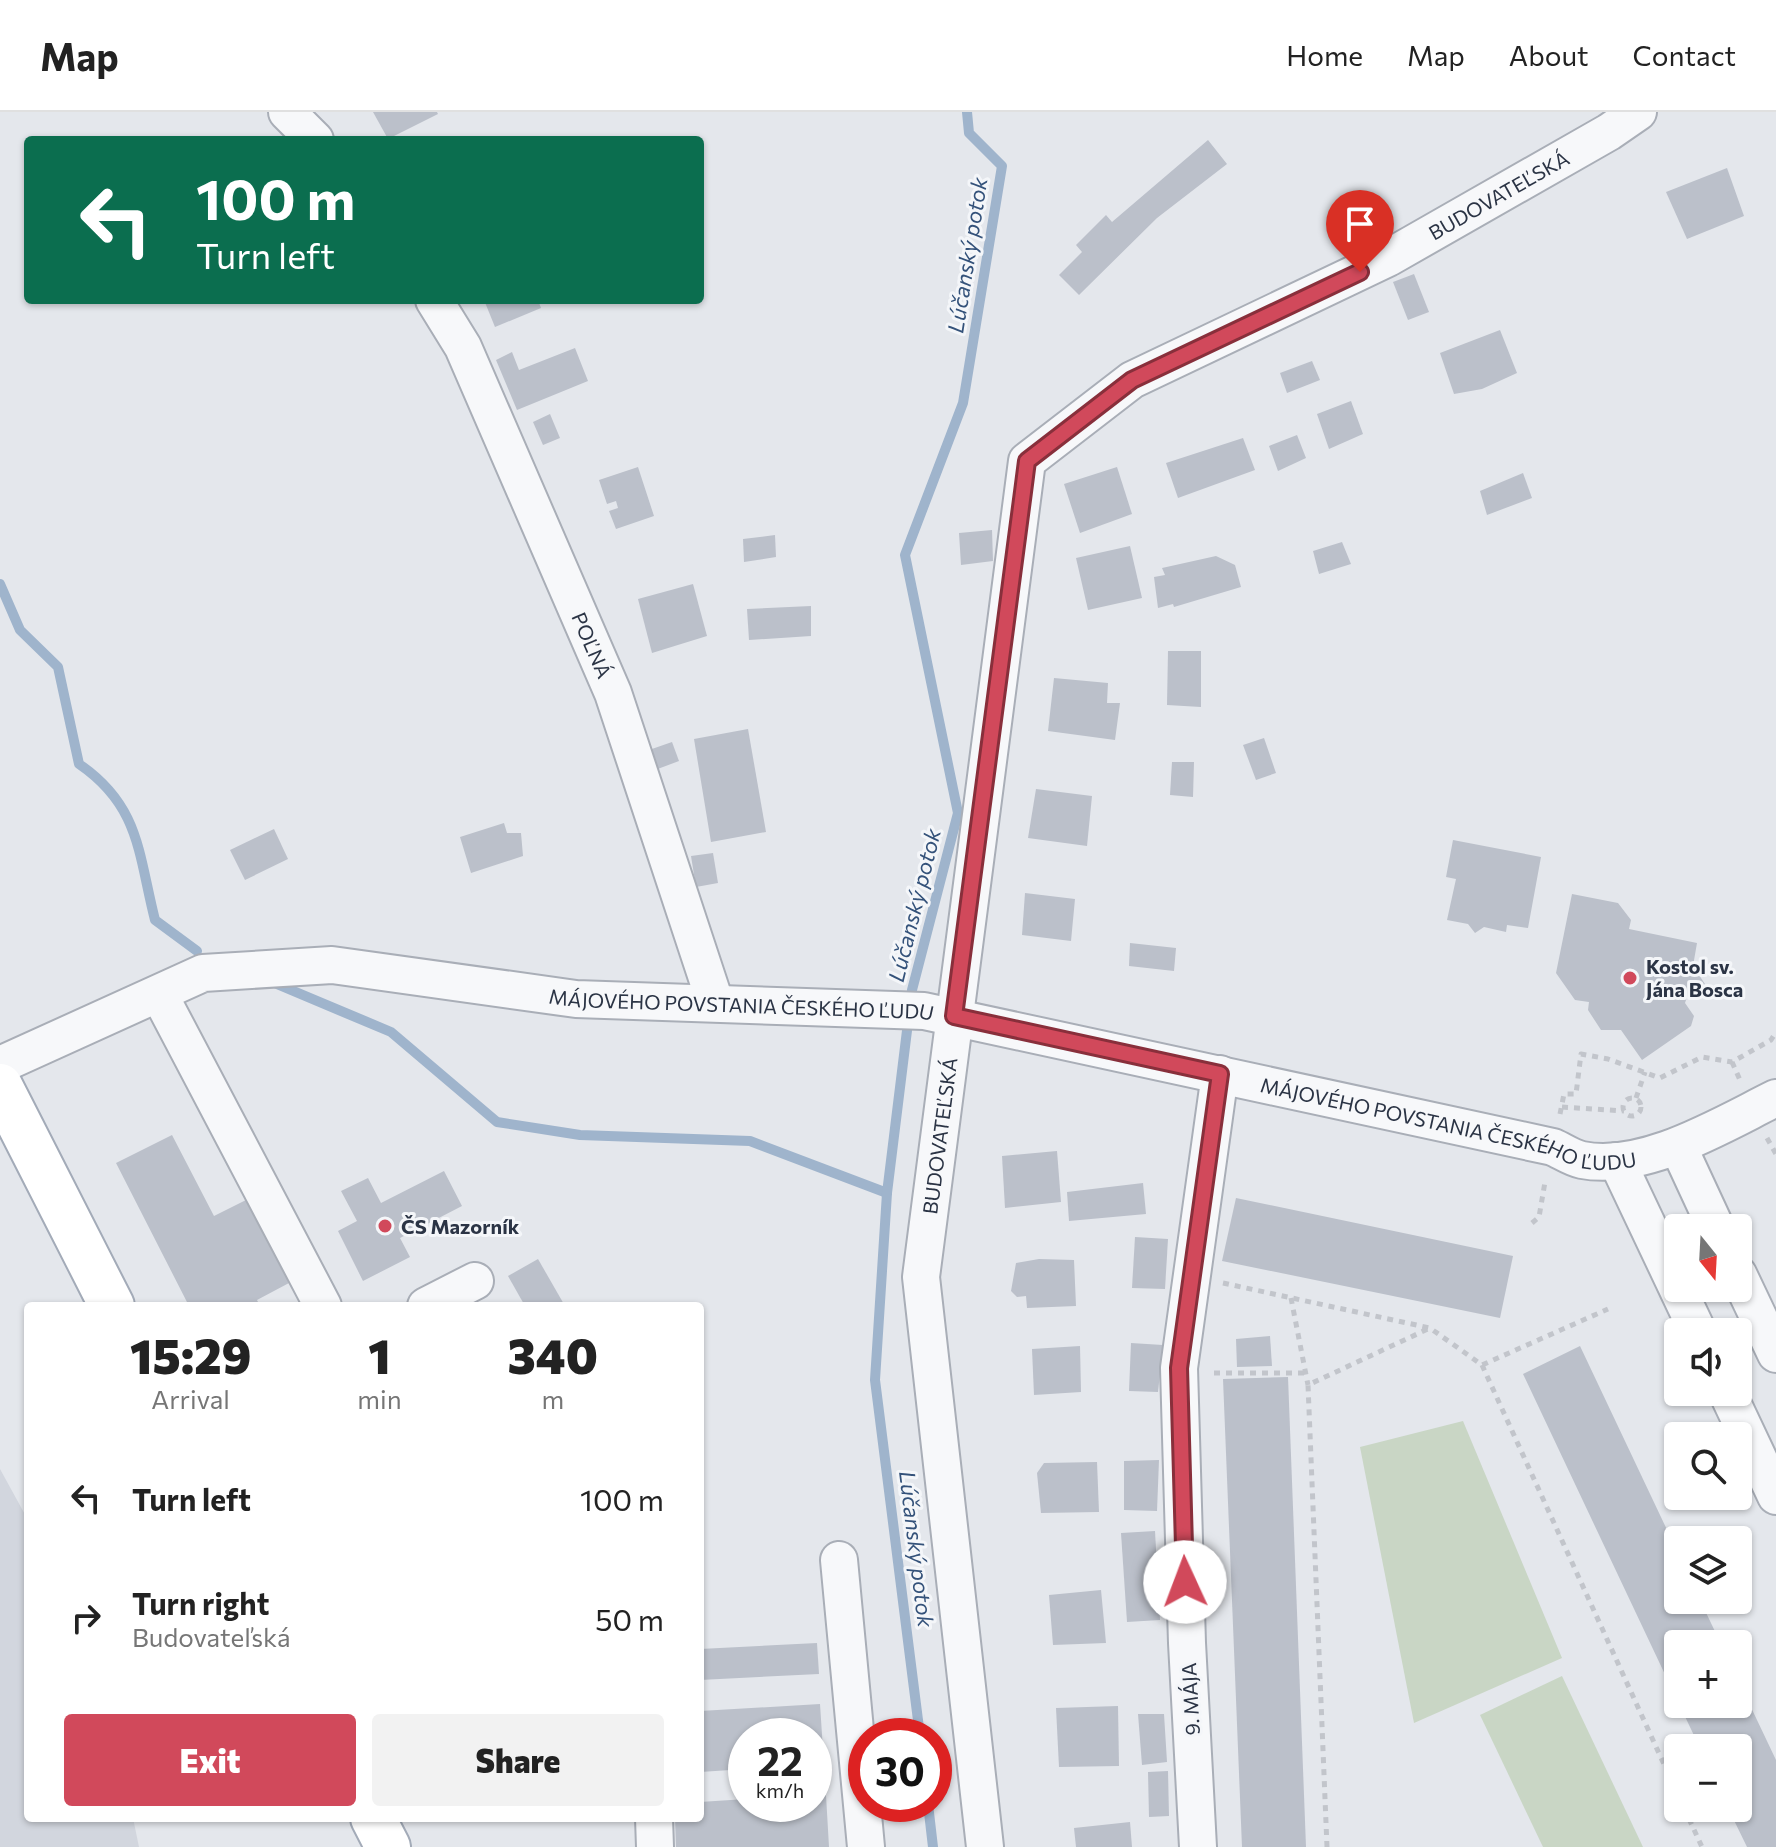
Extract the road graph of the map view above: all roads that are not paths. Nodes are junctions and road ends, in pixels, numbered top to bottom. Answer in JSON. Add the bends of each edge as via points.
{"nodes":[{"id":1,"x":287,"y":112,"type":"edge"},
{"id":2,"x":1638,"y":112,"type":"edge"},
{"id":3,"x":311,"y":136,"type":"edge"},
{"id":4,"x":436,"y":304,"type":"edge"},
{"id":5,"x":159,"y":994,"type":"junction"},
{"id":6,"x":715,"y":1002,"type":"junction"},
{"id":7,"x":939,"y":1013,"type":"junction"},
{"id":8,"x":0,"y":1065,"type":"edge"},
{"id":9,"x":1220,"y":1074,"type":"junction"},
{"id":10,"x":0,"y":1086,"type":"edge"},
{"id":11,"x":1776,"y":1098,"type":"edge"},
{"id":12,"x":1678,"y":1146,"type":"junction"},
{"id":13,"x":1617,"y":1161,"type":"junction"},
{"id":14,"x":1710,"y":1214,"type":"edge"},
{"id":15,"x":475,"y":1281,"type":"dead end"},
{"id":16,"x":110,"y":1302,"type":"edge"},
{"id":17,"x":321,"y":1302,"type":"edge"},
{"id":18,"x":434,"y":1302,"type":"edge"},
{"id":19,"x":1751,"y":1302,"type":"edge"},
{"id":20,"x":1691,"y":1318,"type":"edge"},
{"id":21,"x":1776,"y":1354,"type":"edge"},
{"id":22,"x":1734,"y":1406,"type":"edge"},
{"id":23,"x":1776,"y":1496,"type":"edge"},
{"id":24,"x":839,"y":1560,"type":"dead end"},
{"id":25,"x":375,"y":1822,"type":"edge"},
{"id":26,"x":654,"y":1822,"type":"edge"},
{"id":27,"x":388,"y":1847,"type":"edge"},
{"id":28,"x":655,"y":1847,"type":"edge"},
{"id":29,"x":866,"y":1847,"type":"edge"},
{"id":30,"x":985,"y":1847,"type":"edge"},
{"id":31,"x":1198,"y":1847,"type":"edge"}],
"edges":[{"from":1,"to":3,"type":"street"},
{"from":2,"to":7,"type":"street","name":"BUDOVATEĽSKÁ","via":[[1388,258],[1132,380],[1027,461]]},
{"from":4,"to":6,"type":"street","name":"POĽNÁ","via":[[463,347],[613,693]]},
{"from":5,"to":6,"type":"street","name":"MÁJOVÉHO POVSTANIA ČESKÉHO ĽUDU","via":[[203,973],[332,965],[576,999]]},
{"from":5,"to":8,"type":"street","name":"MÁJOVÉHO POVSTANIA ČESKÉHO ĽUDU"},
{"from":5,"to":17,"type":"street"},
{"from":6,"to":7,"type":"street","name":"MÁJOVÉHO POVSTANIA ČESKÉHO ĽUDU"},
{"from":7,"to":9,"type":"street","name":"MÁJOVÉHO POVSTANIA ČESKÉHO ĽUDU"},
{"from":7,"to":30,"type":"street","name":"BUDOVATEĽSKÁ","via":[[921,1277]]},
{"from":9,"to":13,"type":"street","name":"MÁJOVÉHO POVSTANIA ČESKÉHO ĽUDU","via":[[1553,1147],[1581,1160]]},
{"from":9,"to":31,"type":"street","name":"9. MÁJA","via":[[1179,1368]]},
{"from":10,"to":16,"type":"main road"},
{"from":11,"to":12,"type":"street","name":"MÁJOVÉHO POVSTANIA ČESKÉHO ĽUDU"},
{"from":12,"to":13,"type":"street","name":"MÁJOVÉHO POVSTANIA ČESKÉHO ĽUDU"},
{"from":12,"to":14,"type":"street"},
{"from":13,"to":20,"type":"street"},
{"from":15,"to":18,"type":"street"},
{"from":19,"to":21,"type":"street"},
{"from":22,"to":23,"type":"street"},
{"from":24,"to":29,"type":"street"},
{"from":25,"to":27,"type":"main road"},
{"from":26,"to":28,"type":"street"}]}
